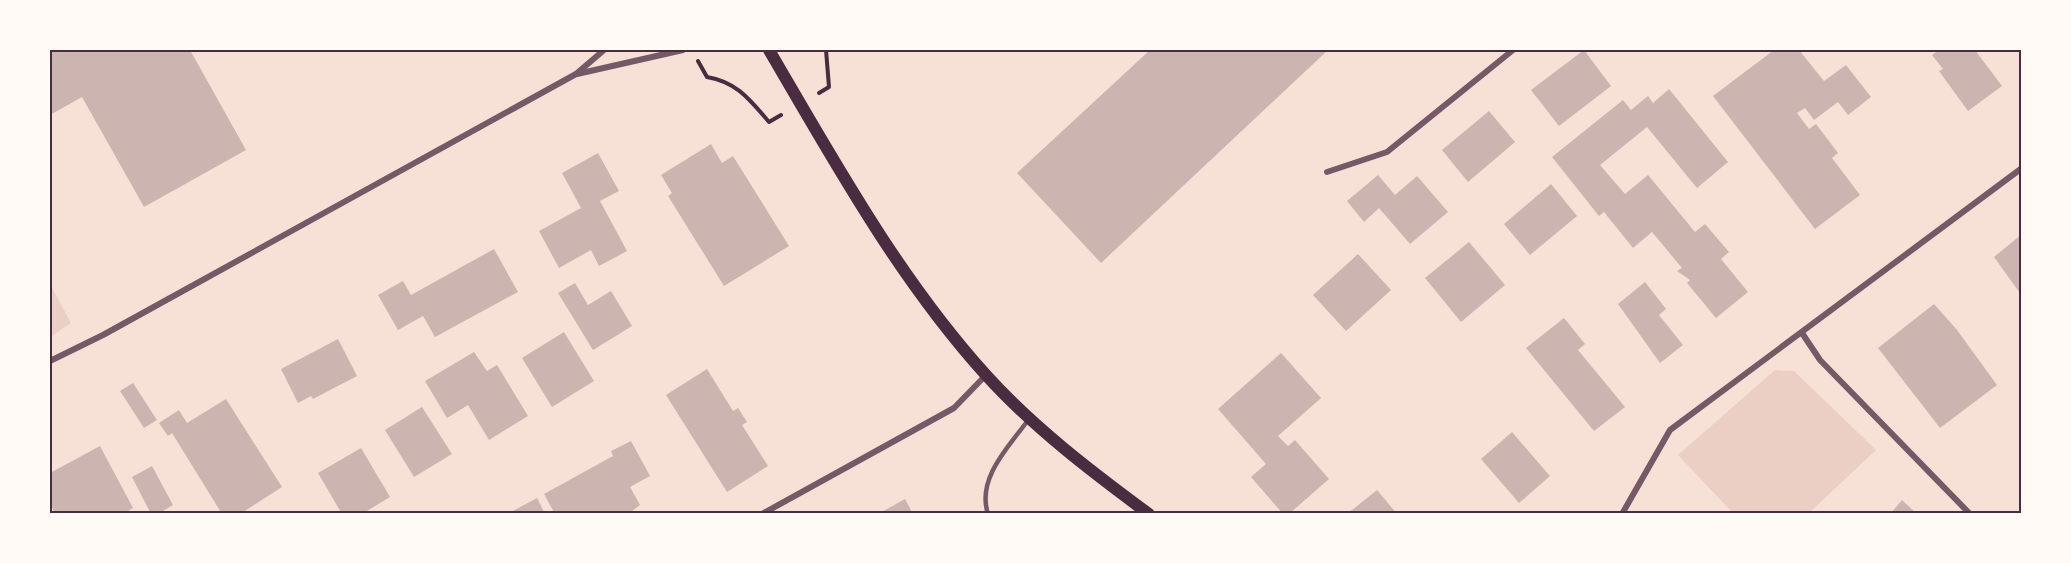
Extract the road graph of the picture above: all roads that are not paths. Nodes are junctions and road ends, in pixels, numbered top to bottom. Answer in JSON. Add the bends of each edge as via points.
{"nodes":[{"id":1,"x":604,"y":50,"type":"edge"},
{"id":2,"x":683,"y":50,"type":"edge"},
{"id":3,"x":769,"y":50,"type":"edge"},
{"id":4,"x":1512,"y":50,"type":"edge"},
{"id":5,"x":576,"y":74,"type":"junction"},
{"id":6,"x":2022,"y":168,"type":"edge"},
{"id":7,"x":1327,"y":172,"type":"dead end"},
{"id":8,"x":1802,"y":333,"type":"junction"},
{"id":9,"x":50,"y":361,"type":"edge"},
{"id":10,"x":986,"y":375,"type":"junction"},
{"id":11,"x":1030,"y":417,"type":"junction"},
{"id":12,"x":762,"y":513,"type":"edge"},
{"id":13,"x":988,"y":513,"type":"edge"},
{"id":14,"x":1149,"y":513,"type":"edge"},
{"id":15,"x":1622,"y":513,"type":"edge"},
{"id":16,"x":1970,"y":513,"type":"edge"}],
"edges":[{"from":1,"to":5,"type":"street"},
{"from":2,"to":5,"type":"street"},
{"from":3,"to":10,"type":"main road","via":[[931,309]]},
{"from":4,"to":7,"type":"street","via":[[1387,152]]},
{"from":5,"to":9,"type":"street","via":[[104,335]]},
{"from":6,"to":8,"type":"street"},
{"from":8,"to":15,"type":"street","via":[[1670,430]]},
{"from":8,"to":16,"type":"street","via":[[1820,360]]},
{"from":10,"to":11,"type":"main road"},
{"from":10,"to":12,"type":"street","via":[[954,408]]},
{"from":11,"to":13,"type":"lane","via":[[995,465],[987,488]]},
{"from":11,"to":14,"type":"main road"}]}
